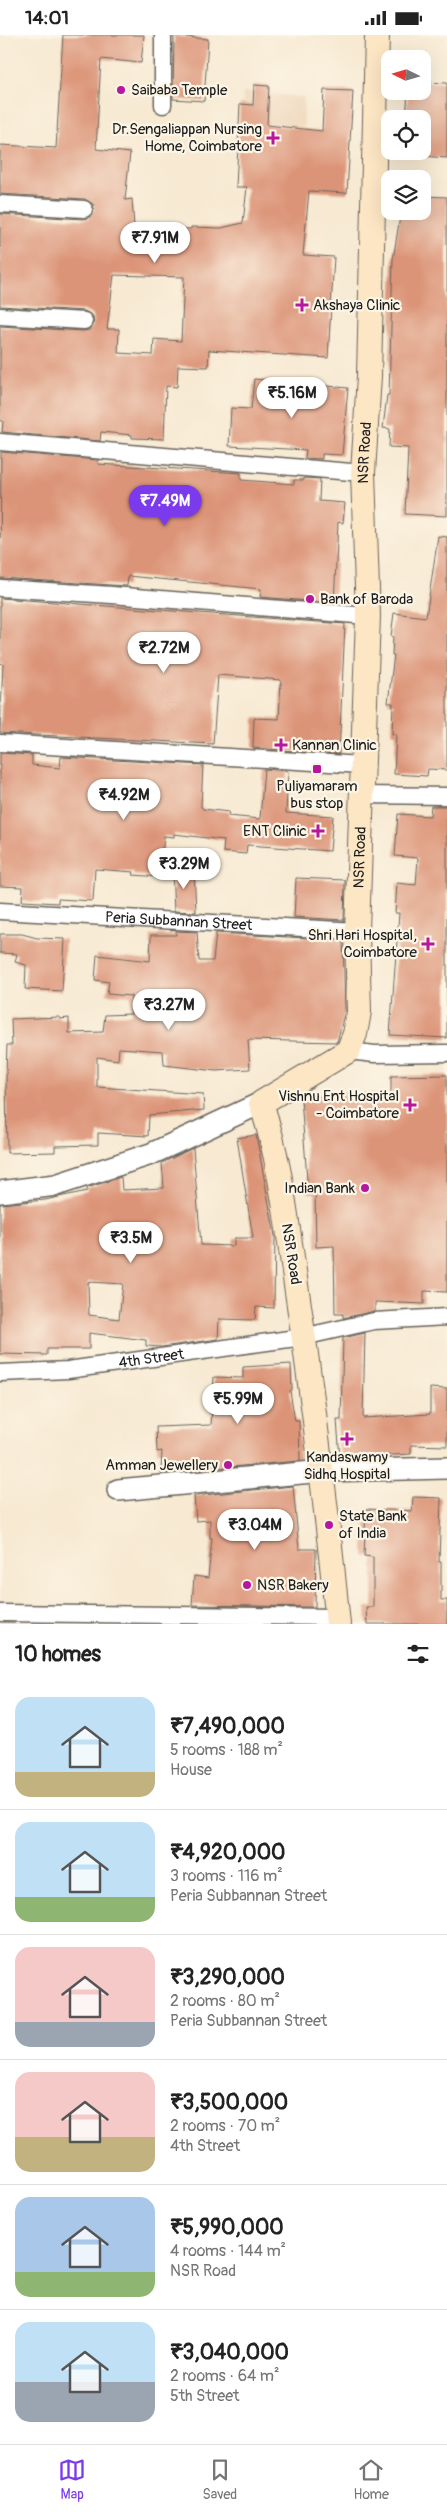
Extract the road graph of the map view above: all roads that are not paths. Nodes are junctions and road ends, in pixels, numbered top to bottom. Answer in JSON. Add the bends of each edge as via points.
{"nodes":[{"id":1,"x":163,"y":35,"type":"edge"},
{"id":2,"x":377,"y":35,"type":"edge"},
{"id":3,"x":163,"y":105,"type":"dead end"},
{"id":4,"x":0,"y":204,"type":"edge"},
{"id":5,"x":84,"y":209,"type":"dead end"},
{"id":6,"x":0,"y":316,"type":"edge"},
{"id":7,"x":84,"y":321,"type":"dead end"},
{"id":8,"x":0,"y":442,"type":"edge"},
{"id":9,"x":363,"y":473,"type":"junction"},
{"id":10,"x":0,"y":588,"type":"edge"},
{"id":11,"x":368,"y":616,"type":"junction"},
{"id":12,"x":0,"y":743,"type":"edge"},
{"id":13,"x":362,"y":765,"type":"junction"},
{"id":14,"x":360,"y":795,"type":"junction"},
{"id":15,"x":447,"y":796,"type":"edge"},
{"id":16,"x":0,"y":911,"type":"edge"},
{"id":17,"x":357,"y":931,"type":"junction"},
{"id":18,"x":348,"y":1051,"type":"junction"},
{"id":19,"x":447,"y":1053,"type":"edge"},
{"id":20,"x":261,"y":1103,"type":"junction"},
{"id":21,"x":0,"y":1192,"type":"edge"},
{"id":22,"x":447,"y":1317,"type":"edge"},
{"id":23,"x":304,"y":1337,"type":"junction"},
{"id":24,"x":0,"y":1373,"type":"edge"},
{"id":25,"x":447,"y":1468,"type":"edge"},
{"id":26,"x":323,"y":1471,"type":"junction"},
{"id":27,"x":118,"y":1490,"type":"dead end"},
{"id":28,"x":0,"y":1613,"type":"edge"},
{"id":29,"x":338,"y":1620,"type":"edge"}],
"edges":[{"from":1,"to":3,"type":"street"},
{"from":2,"to":9,"type":"main road","name":"NSR Road","via":[[369,376]]},
{"from":4,"to":5,"type":"street"},
{"from":6,"to":7,"type":"street"},
{"from":8,"to":9,"type":"street"},
{"from":9,"to":11,"type":"main road","name":"NSR Road"},
{"from":10,"to":11,"type":"street"},
{"from":11,"to":13,"type":"main road","name":"NSR Road"},
{"from":12,"to":13,"type":"street"},
{"from":13,"to":14,"type":"main road","name":"NSR Road"},
{"from":14,"to":15,"type":"street"},
{"from":14,"to":17,"type":"main road","name":"NSR Road"},
{"from":16,"to":17,"type":"street","name":"Peria Subbannan Street"},
{"from":17,"to":18,"type":"main road","name":"NSR Road","via":[[359,1012]]},
{"from":18,"to":19,"type":"street"},
{"from":18,"to":20,"type":"main road"},
{"from":20,"to":21,"type":"street","via":[[151,1154],[56,1185]]},
{"from":20,"to":23,"type":"main road","name":"NSR Road","via":[[276,1158]]},
{"from":22,"to":23,"type":"street","name":"4th Street","via":[[374,1321]]},
{"from":23,"to":24,"type":"street","name":"4th Street","via":[[68,1370]]},
{"from":23,"to":26,"type":"main road","name":"NSR Road"},
{"from":25,"to":26,"type":"street"},
{"from":26,"to":27,"type":"street"},
{"from":26,"to":29,"type":"main road","name":"NSR Road"},
{"from":28,"to":29,"type":"street"}]}
